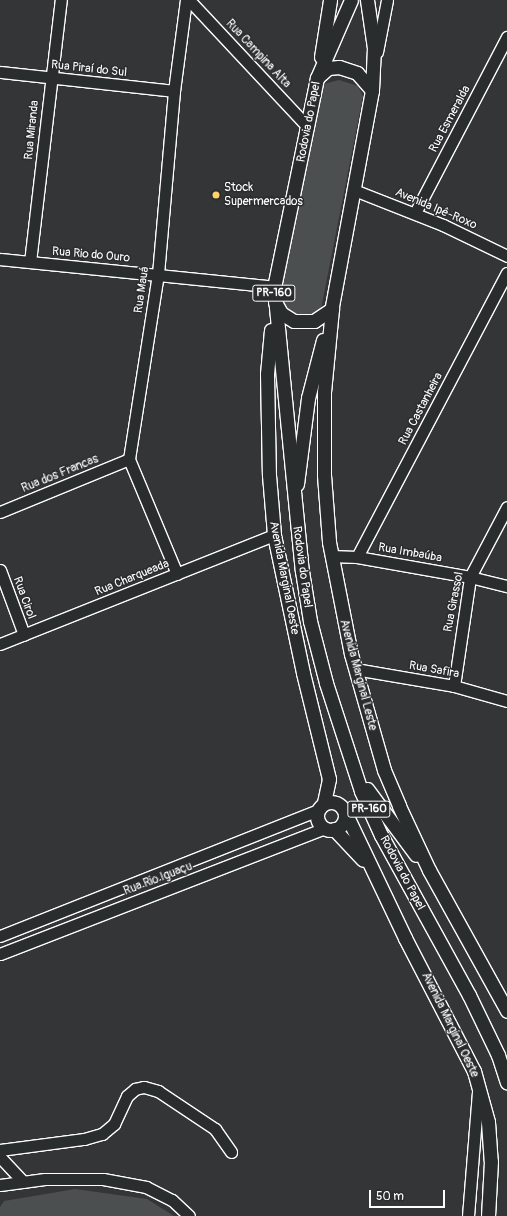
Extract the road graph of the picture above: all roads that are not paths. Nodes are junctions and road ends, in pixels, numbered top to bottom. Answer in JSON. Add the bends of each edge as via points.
{"nodes":[{"id":1,"x":61,"y":0,"type":"edge"},
{"id":2,"x":186,"y":0,"type":"edge"},
{"id":3,"x":189,"y":0,"type":"edge"},
{"id":4,"x":330,"y":0,"type":"edge"},
{"id":5,"x":351,"y":0,"type":"edge"},
{"id":6,"x":367,"y":0,"type":"edge"},
{"id":7,"x":387,"y":0,"type":"edge"},
{"id":8,"x":507,"y":37,"type":"edge"},
{"id":9,"x":0,"y":72,"type":"edge"},
{"id":10,"x":51,"y":78,"type":"junction"},
{"id":11,"x":317,"y":78,"type":"junction"},
{"id":12,"x":372,"y":90,"type":"junction"},
{"id":13,"x":174,"y":91,"type":"junction"},
{"id":14,"x":308,"y":127,"type":"junction"},
{"id":15,"x":354,"y":190,"type":"junction"},
{"id":16,"x":415,"y":213,"type":"junction"},
{"id":17,"x":507,"y":256,"type":"edge"},
{"id":18,"x":0,"y":259,"type":"edge"},
{"id":19,"x":30,"y":262,"type":"junction"},
{"id":20,"x":507,"y":273,"type":"edge"},
{"id":21,"x":158,"y":274,"type":"junction"},
{"id":22,"x":274,"y":287,"type":"junction"},
{"id":23,"x":274,"y":301,"type":"junction"},
{"id":24,"x":332,"y":309,"type":"junction"},
{"id":25,"x":129,"y":459,"type":"junction"},
{"id":26,"x":507,"y":507,"type":"edge"},
{"id":27,"x":294,"y":511,"type":"junction"},
{"id":28,"x":0,"y":512,"type":"edge"},
{"id":29,"x":274,"y":534,"type":"junction"},
{"id":30,"x":331,"y":556,"type":"junction"},
{"id":31,"x":357,"y":557,"type":"junction"},
{"id":32,"x":0,"y":570,"type":"edge"},
{"id":33,"x":177,"y":574,"type":"junction"},
{"id":34,"x":470,"y":577,"type":"junction"},
{"id":35,"x":507,"y":586,"type":"edge"},
{"id":36,"x":24,"y":635,"type":"junction"},
{"id":37,"x":0,"y":644,"type":"edge"},
{"id":38,"x":355,"y":669,"type":"junction"},
{"id":39,"x":454,"y":686,"type":"junction"},
{"id":40,"x":507,"y":701,"type":"edge"},
{"id":41,"x":354,"y":769,"type":"junction"},
{"id":42,"x":321,"y":806,"type":"junction"},
{"id":43,"x":345,"y":812,"type":"junction"},
{"id":44,"x":329,"y":829,"type":"junction"},
{"id":45,"x":372,"y":868,"type":"junction"},
{"id":46,"x":429,"y":870,"type":"junction"},
{"id":47,"x":0,"y":936,"type":"edge"},
{"id":48,"x":0,"y":954,"type":"edge"},
{"id":49,"x":507,"y":1011,"type":"edge"},
{"id":50,"x":507,"y":1084,"type":"edge"},
{"id":51,"x":479,"y":1086,"type":"junction"},
{"id":52,"x":0,"y":1150,"type":"edge"},
{"id":53,"x":231,"y":1152,"type":"dead end"},
{"id":54,"x":0,"y":1157,"type":"edge"},
{"id":55,"x":23,"y":1182,"type":"junction"},
{"id":56,"x":0,"y":1185,"type":"edge"},
{"id":57,"x":189,"y":1216,"type":"edge"},
{"id":58,"x":468,"y":1216,"type":"edge"},
{"id":59,"x":488,"y":1216,"type":"edge"}],
"edges":[{"from":1,"to":10,"type":"street","name":"Rua Miranda"},
{"from":2,"to":13,"type":"street","name":"Rua Mauá"},
{"from":3,"to":14,"type":"street","name":"Rua Campina Alta"},
{"from":4,"to":11,"type":"main road"},
{"from":5,"to":11,"type":"main road","name":"Rodovia do Papel","number":"PR-160"},
{"from":6,"to":12,"type":"main road","name":"Rodovia do Papel","number":"PR-160","via":[[374,48]]},
{"from":7,"to":12,"type":"street"},
{"from":8,"to":16,"type":"street","name":"Rua Esmeralda"},
{"from":9,"to":10,"type":"street","name":"Rua Piraí do Sul"},
{"from":10,"to":13,"type":"street","name":"Rua Piraí do Sul"},
{"from":10,"to":19,"type":"street","name":"Rua Miranda"},
{"from":11,"to":12,"type":"main road","via":[[328,68],[339,67],[356,73]]},
{"from":11,"to":14,"type":"main road","name":"Rodovia do Papel","number":"PR-160"},
{"from":12,"to":15,"type":"main road","name":"Rodovia do Papel","number":"PR-160"},
{"from":13,"to":21,"type":"street","name":"Rua Mauá"},
{"from":14,"to":22,"type":"main road","name":"Rodovia do Papel","number":"PR-160"},
{"from":15,"to":16,"type":"street","name":"Avenida Ipê-Roxo"},
{"from":15,"to":24,"type":"main road","name":"Rodovia do Papel","number":"PR-160"},
{"from":16,"to":17,"type":"street","name":"Avenida Ipê-Roxo"},
{"from":18,"to":19,"type":"street","name":"Rua Rio do Ouro"},
{"from":19,"to":21,"type":"street","name":"Rua Rio do Ouro"},
{"from":20,"to":31,"type":"street","name":"Rua Castanheira"},
{"from":21,"to":22,"type":"street","name":"Rua Rio do Ouro"},
{"from":21,"to":25,"type":"street","name":"Rua Mauá"},
{"from":22,"to":23,"type":"main road","name":"Rodovia do Papel","number":"PR-160"},
{"from":23,"to":24,"type":"main road","via":[[281,313],[294,321],[314,320]]},
{"from":23,"to":27,"type":"main road","name":"Rodovia do Papel","number":"PR-160"},
{"from":23,"to":29,"type":"main road","name":"Avenida Marginal Oeste","via":[[267,374],[269,475]]},
{"from":24,"to":27,"type":"main road","name":"Rodovia do Papel","number":"PR-160","via":[[308,398]]},
{"from":24,"to":30,"type":"main road","name":"Avenida Marginal Leste","via":[[324,407],[324,475]]},
{"from":25,"to":28,"type":"street","name":"Rua dos Francas"},
{"from":25,"to":33,"type":"street"},
{"from":26,"to":34,"type":"street","name":"Rua Girassol"},
{"from":27,"to":41,"type":"main road","name":"Rodovia do Papel","number":"PR-160","via":[[310,621],[326,682]]},
{"from":29,"to":33,"type":"street","name":"Rua Charqueada"},
{"from":29,"to":42,"type":"main road","name":"Avenida Marginal Oeste","via":[[302,673],[329,779]]},
{"from":30,"to":31,"type":"street","name":"Rua Imbaúba"},
{"from":30,"to":38,"type":"main road","name":"Avenida Marginal Leste"},
{"from":31,"to":34,"type":"street","name":"Rua Imbaúba"},
{"from":32,"to":36,"type":"street","name":"Rua Cirol"},
{"from":33,"to":36,"type":"street","name":"Rua Charqueada"},
{"from":34,"to":35,"type":"street","name":"Rua Imbaúba"},
{"from":34,"to":39,"type":"street","name":"Rua Girassol"},
{"from":36,"to":37,"type":"street","name":"Rua Charqueada"},
{"from":38,"to":39,"type":"street","name":"Rua Safira"},
{"from":38,"to":46,"type":"main road","name":"Avenida Marginal Leste","via":[[384,770]]},
{"from":39,"to":40,"type":"street","name":"Rua Safira"},
{"from":41,"to":46,"type":"main road","via":[[397,832]]},
{"from":41,"to":50,"type":"main road","name":"Rodovia do Papel","number":"PR-160","via":[[381,835],[469,995],[498,1055]]},
{"from":42,"to":43,"type":"main road","via":[[337,802]]},
{"from":42,"to":44,"type":"main road","name":"Avenida Marginal Oeste","via":[[317,818]]},
{"from":42,"to":47,"type":"street","name":"Rua Rio Iguaçu"},
{"from":43,"to":44,"type":"main road","via":[[341,825]]},
{"from":43,"to":45,"type":"main road","name":"Avenida Marginal Oeste"},
{"from":44,"to":45,"type":"main road","name":"Avenida Marginal Oeste"},
{"from":44,"to":48,"type":"street","name":"Rua Rio Iguaçu"},
{"from":45,"to":51,"type":"main road","name":"Avenida Marginal Oeste","via":[[455,1031]]},
{"from":46,"to":49,"type":"main road","name":"Avenida Marginal Leste"},
{"from":51,"to":58,"type":"street"},
{"from":51,"to":59,"type":"main road","name":"Avenida Marginal Oeste","via":[[486,1108],[490,1145]]},
{"from":52,"to":53,"type":"street","via":[[84,1139],[102,1134],[114,1124],[128,1096],[135,1089],[144,1087],[158,1091],[215,1129]]},
{"from":54,"to":55,"type":"street"},
{"from":55,"to":56,"type":"street"},
{"from":55,"to":57,"type":"street","via":[[45,1179],[103,1179],[146,1187],[172,1200]]}]}
